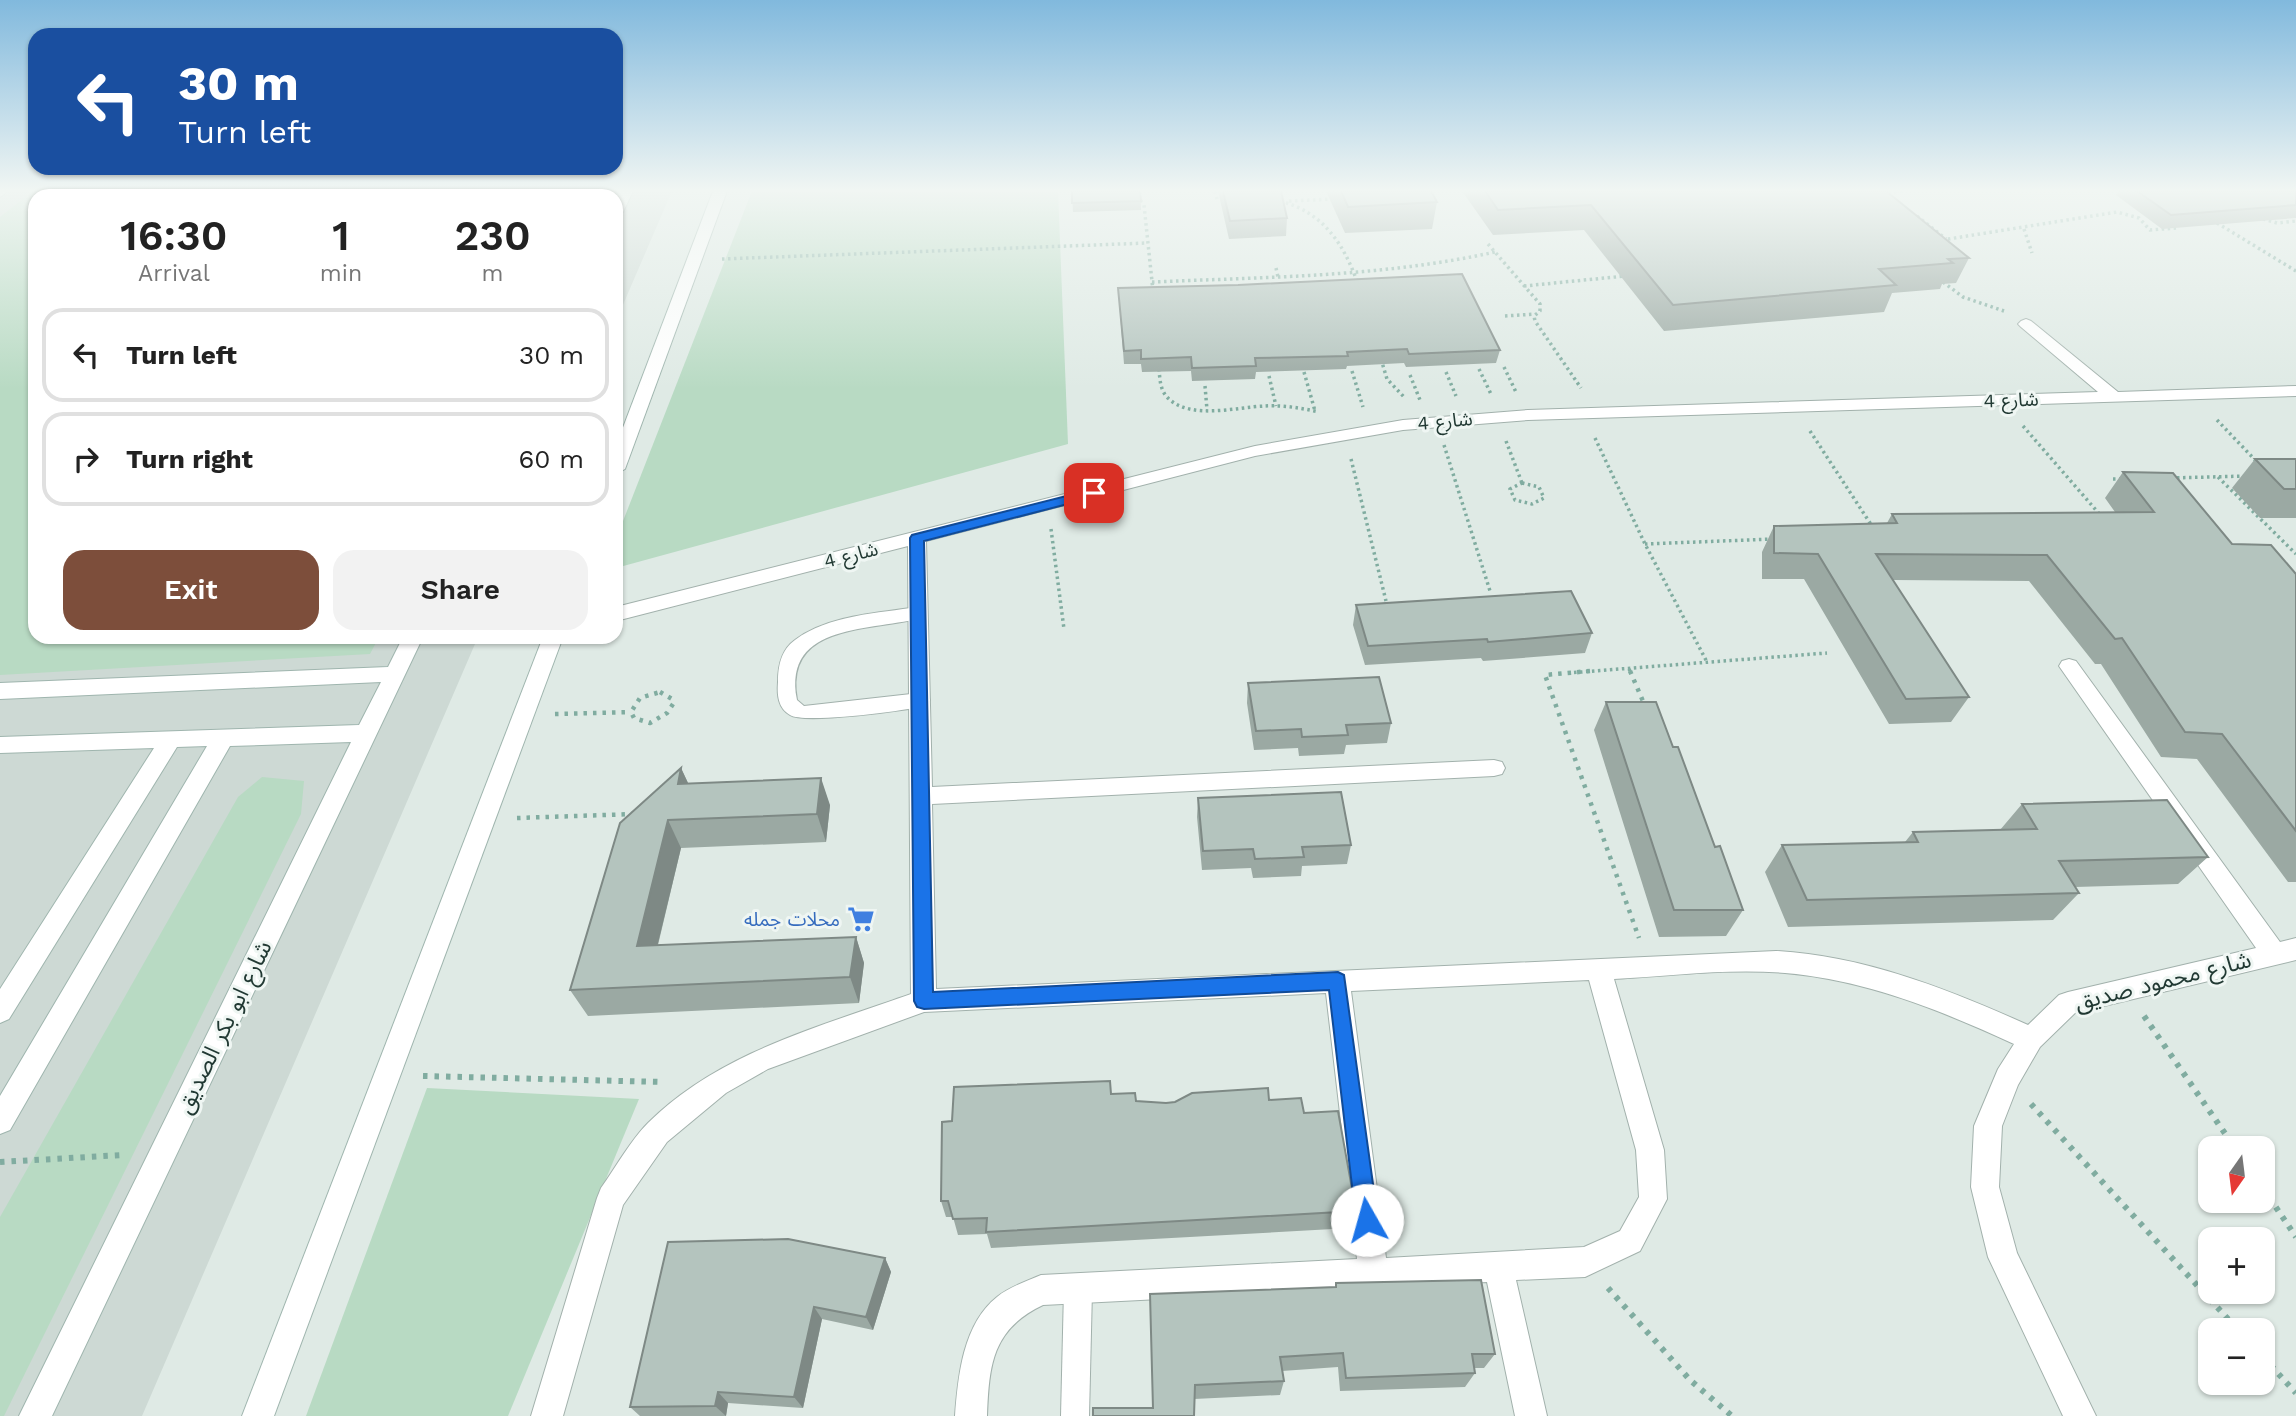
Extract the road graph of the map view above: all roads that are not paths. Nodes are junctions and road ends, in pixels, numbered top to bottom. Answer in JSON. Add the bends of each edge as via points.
{"nodes":[{"id":1,"x":695,"y":257,"type":"edge"},
{"id":2,"x":2026,"y":324,"type":"road end"},
{"id":3,"x":2296,"y":391,"type":"edge"},
{"id":4,"x":2114,"y":397,"type":"junction"},
{"id":5,"x":623,"y":450,"type":"edge"},
{"id":6,"x":917,"y":538,"type":"junction"},
{"id":7,"x":623,"y":612,"type":"edge"},
{"id":8,"x":918,"y":613,"type":"junction"},
{"id":9,"x":409,"y":644,"type":"edge"},
{"id":10,"x":550,"y":644,"type":"edge"},
{"id":11,"x":2068,"y":666,"type":"dead end"},
{"id":12,"x":395,"y":674,"type":"junction"},
{"id":13,"x":0,"y":691,"type":"edge"},
{"id":14,"x":920,"y":700,"type":"junction"},
{"id":15,"x":367,"y":733,"type":"junction"},
{"id":16,"x":224,"y":737,"type":"junction"},
{"id":17,"x":172,"y":738,"type":"junction"},
{"id":18,"x":0,"y":745,"type":"edge"},
{"id":19,"x":1494,"y":768,"type":"dead end"},
{"id":20,"x":921,"y":796,"type":"junction"},
{"id":21,"x":2286,"y":951,"type":"edge"},
{"id":22,"x":1598,"y":968,"type":"junction"},
{"id":23,"x":1338,"y":981,"type":"junction"},
{"id":24,"x":924,"y":1001,"type":"junction"},
{"id":25,"x":0,"y":1011,"type":"edge"},
{"id":26,"x":2031,"y":1039,"type":"junction"},
{"id":27,"x":0,"y":1121,"type":"edge"},
{"id":28,"x":1499,"y":1266,"type":"junction"},
{"id":29,"x":1373,"y":1273,"type":"junction"},
{"id":30,"x":1078,"y":1290,"type":"junction"},
{"id":31,"x":35,"y":1416,"type":"edge"},
{"id":32,"x":258,"y":1416,"type":"edge"},
{"id":33,"x":547,"y":1416,"type":"edge"},
{"id":34,"x":971,"y":1416,"type":"edge"},
{"id":35,"x":1075,"y":1416,"type":"edge"},
{"id":36,"x":1531,"y":1416,"type":"edge"},
{"id":37,"x":2080,"y":1416,"type":"edge"}],
"edges":[{"from":1,"to":5,"type":"street"},
{"from":2,"to":4,"type":"street"},
{"from":3,"to":4,"type":"street","name":"شارع 4"},
{"from":4,"to":6,"type":"street","name":"شارع 4","via":[[1437,422],[1345,434],[1221,459]]},
{"from":6,"to":7,"type":"street","name":"شارع 4"},
{"from":6,"to":8,"type":"street"},
{"from":8,"to":14,"type":"street"},
{"from":8,"to":14,"type":"lane","via":[[827,631],[806,640],[792,655],[786,699],[802,713]]},
{"from":9,"to":12,"type":"street","name":"شارع ابو بكر الصديق"},
{"from":10,"to":32,"type":"street"},
{"from":11,"to":21,"type":"street"},
{"from":12,"to":13,"type":"street"},
{"from":12,"to":15,"type":"street","name":"شارع ابو بكر الصديق"},
{"from":14,"to":20,"type":"street"},
{"from":15,"to":16,"type":"street"},
{"from":15,"to":31,"type":"street","name":"شارع ابو بكر الصديق"},
{"from":16,"to":17,"type":"street"},
{"from":16,"to":27,"type":"street"},
{"from":17,"to":18,"type":"street"},
{"from":17,"to":25,"type":"street"},
{"from":19,"to":20,"type":"street"},
{"from":20,"to":24,"type":"street"},
{"from":21,"to":26,"type":"street","name":"شارع محمود صديق","via":[[2068,1003]]},
{"from":22,"to":23,"type":"street"},
{"from":22,"to":26,"type":"street","via":[[1785,962],[1864,975],[1947,1001]]},
{"from":22,"to":28,"type":"street","via":[[1650,1150],[1653,1199],[1630,1241],[1585,1262]]},
{"from":23,"to":24,"type":"street"},
{"from":23,"to":29,"type":"street"},
{"from":24,"to":33,"type":"street","via":[[760,1060],[717,1084],[657,1133],[611,1198]]},
{"from":26,"to":37,"type":"street","name":"شارع محمود صديق","via":[[2007,1078],[1987,1126],[1985,1186],[2003,1257]]},
{"from":28,"to":29,"type":"street"},
{"from":28,"to":36,"type":"street"},
{"from":29,"to":30,"type":"street"},
{"from":30,"to":34,"type":"street","via":[[1041,1290],[1007,1308],[982,1340]]},
{"from":30,"to":35,"type":"lane"}]}
